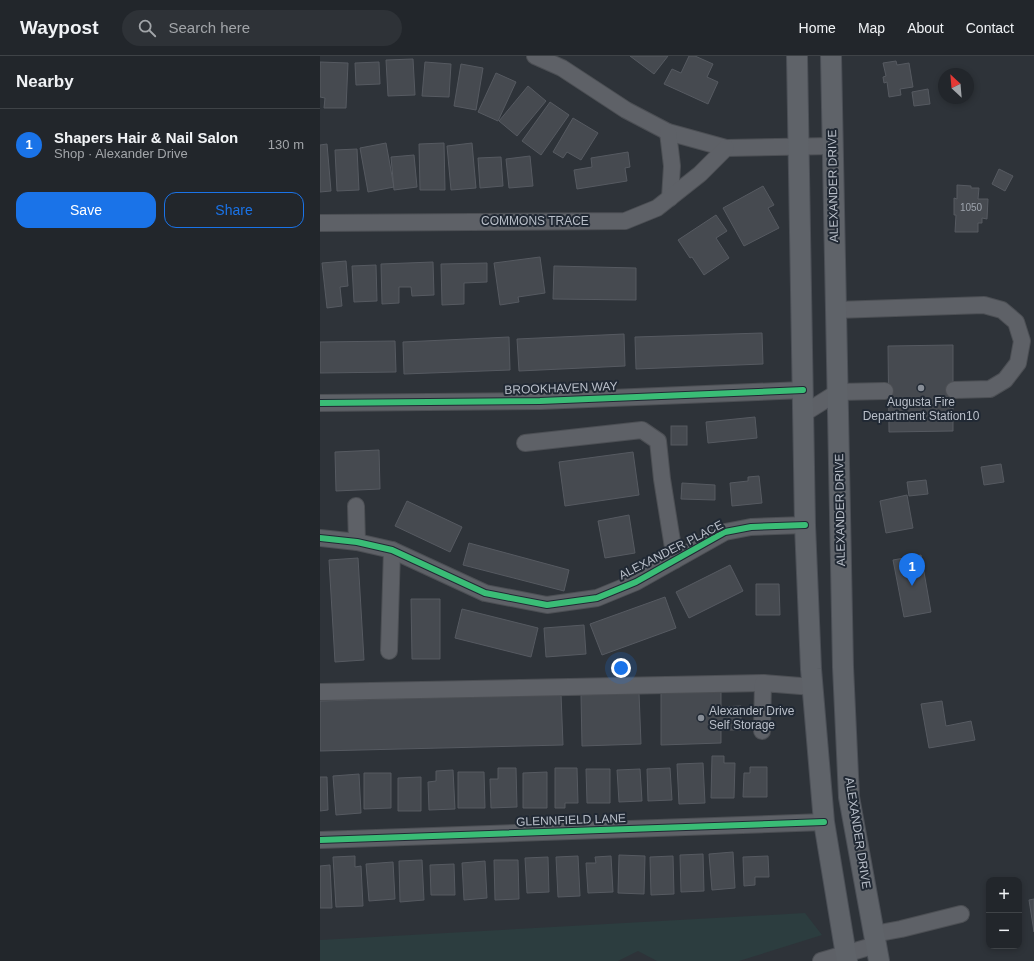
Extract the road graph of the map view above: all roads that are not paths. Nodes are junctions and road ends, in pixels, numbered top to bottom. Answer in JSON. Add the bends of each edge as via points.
{"nodes":[{"id":1,"x":535,"y":56,"type":"edge"},
{"id":2,"x":797,"y":56,"type":"edge"},
{"id":3,"x":831,"y":56,"type":"edge"},
{"id":4,"x":668,"y":132,"type":"junction"},
{"id":5,"x":798,"y":146,"type":"junction"},
{"id":6,"x":832,"y":146,"type":"junction"},
{"id":7,"x":726,"y":148,"type":"junction"},
{"id":8,"x":670,"y":198,"type":"junction"},
{"id":9,"x":320,"y":223,"type":"edge"},
{"id":10,"x":836,"y":310,"type":"junction"},
{"id":11,"x":803,"y":390,"type":"junction"},
{"id":12,"x":954,"y":390,"type":"dead end"},
{"id":13,"x":885,"y":391,"type":"dead end"},
{"id":14,"x":838,"y":392,"type":"junction"},
{"id":15,"x":320,"y":403,"type":"edge"},
{"id":16,"x":803,"y":414,"type":"junction"},
{"id":17,"x":526,"y":443,"type":"dead end"},
{"id":18,"x":356,"y":506,"type":"dead end"},
{"id":19,"x":805,"y":525,"type":"junction"},
{"id":20,"x":320,"y":538,"type":"edge"},
{"id":21,"x":357,"y":542,"type":"junction"},
{"id":22,"x":392,"y":550,"type":"junction"},
{"id":23,"x":675,"y":560,"type":"junction"},
{"id":24,"x":389,"y":651,"type":"dead end"},
{"id":25,"x":762,"y":683,"type":"junction"},
{"id":26,"x":812,"y":687,"type":"junction"},
{"id":27,"x":320,"y":692,"type":"edge"},
{"id":28,"x":762,"y":731,"type":"dead end"},
{"id":29,"x":824,"y":822,"type":"junction"},
{"id":30,"x":320,"y":840,"type":"edge"},
{"id":31,"x":961,"y":914,"type":"dead end"},
{"id":32,"x":877,"y":947,"type":"edge"},
{"id":33,"x":846,"y":957,"type":"edge"},
{"id":34,"x":821,"y":961,"type":"edge"}],
"edges":[{"from":1,"to":4,"type":"street","via":[[562,68],[626,110]]},
{"from":2,"to":5,"type":"main road"},
{"from":3,"to":6,"type":"main road","name":"ALEXANDER DRIVE"},
{"from":4,"to":7,"type":"street"},
{"from":4,"to":8,"type":"street","via":[[672,166]]},
{"from":5,"to":6,"type":"street"},
{"from":5,"to":7,"type":"street"},
{"from":5,"to":11,"type":"main road"},
{"from":6,"to":10,"type":"main road","name":"ALEXANDER DRIVE"},
{"from":7,"to":8,"type":"street","name":"COMMONS TRACE","via":[[700,174]]},
{"from":8,"to":9,"type":"street","name":"COMMONS TRACE","via":[[657,208],[625,221]]},
{"from":10,"to":12,"type":"street","via":[[984,305],[1002,310],[1016,322],[1020,334],[1022,341],[1018,363],[1005,380],[990,389]]},
{"from":10,"to":14,"type":"main road","name":"ALEXANDER DRIVE"},
{"from":11,"to":15,"type":"street","name":"BROOKHAVEN WAY","via":[[540,401]]},
{"from":11,"to":16,"type":"main road"},
{"from":13,"to":14,"type":"street"},
{"from":14,"to":16,"type":"street"},
{"from":14,"to":32,"type":"main road","name":"ALEXANDER DRIVE","via":[[843,667],[850,797]]},
{"from":16,"to":19,"type":"main road"},
{"from":17,"to":23,"type":"street","via":[[642,430],[658,441]]},
{"from":18,"to":21,"type":"street"},
{"from":19,"to":23,"type":"street","name":"ALEXANDER PLACE","via":[[751,527],[725,532]]},
{"from":19,"to":26,"type":"main road"},
{"from":20,"to":21,"type":"street","name":"ALEXANDER PLACE"},
{"from":21,"to":22,"type":"street","name":"ALEXANDER PLACE"},
{"from":22,"to":23,"type":"street","name":"ALEXANDER PLACE","via":[[485,592],[547,604],[597,598],[636,582]]},
{"from":22,"to":24,"type":"street"},
{"from":25,"to":26,"type":"street"},
{"from":25,"to":27,"type":"street"},
{"from":25,"to":28,"type":"street"},
{"from":26,"to":29,"type":"main road"},
{"from":29,"to":30,"type":"street","name":"GLENNFIELD LANE"},
{"from":29,"to":33,"type":"main road"},
{"from":31,"to":32,"type":"street","via":[[901,929]]},
{"from":32,"to":33,"type":"street"},
{"from":33,"to":34,"type":"street"}]}
